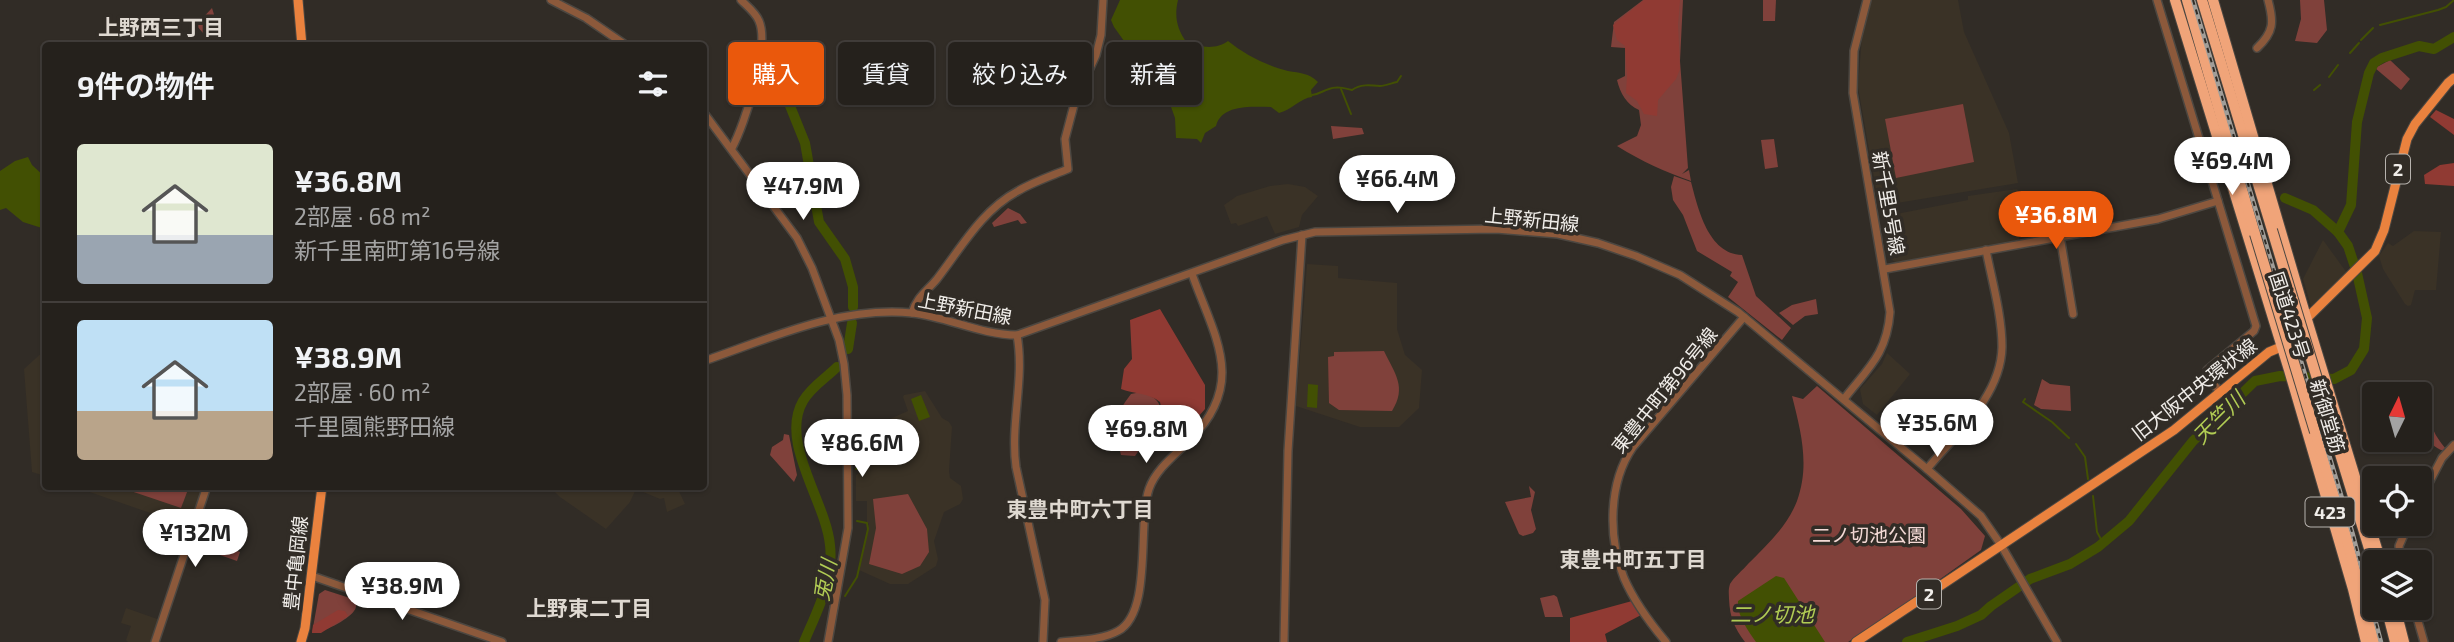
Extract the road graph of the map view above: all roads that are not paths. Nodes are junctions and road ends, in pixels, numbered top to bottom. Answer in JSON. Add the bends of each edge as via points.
{"nodes":[{"id":1,"x":299,"y":0,"type":"edge"},
{"id":2,"x":551,"y":0,"type":"edge"},
{"id":3,"x":741,"y":0,"type":"edge"},
{"id":4,"x":1102,"y":0,"type":"edge"},
{"id":5,"x":1867,"y":0,"type":"edge"},
{"id":6,"x":2157,"y":0,"type":"edge"},
{"id":7,"x":2176,"y":0,"type":"edge"},
{"id":8,"x":2187,"y":0,"type":"edge"},
{"id":9,"x":2202,"y":0,"type":"edge"},
{"id":10,"x":2213,"y":0,"type":"edge"},
{"id":11,"x":2269,"y":0,"type":"edge"},
{"id":12,"x":2222,"y":33,"type":"junction"},
{"id":13,"x":302,"y":42,"type":"edge"},
{"id":14,"x":621,"y":42,"type":"edge"},
{"id":15,"x":2257,"y":48,"type":"dead end"},
{"id":16,"x":2454,"y":78,"type":"edge"},
{"id":17,"x":2229,"y":86,"type":"junction"},
{"id":18,"x":2217,"y":102,"type":"junction"},
{"id":19,"x":707,"y":117,"type":"edge"},
{"id":20,"x":732,"y":148,"type":"junction"},
{"id":21,"x":2231,"y":155,"type":"junction"},
{"id":22,"x":2218,"y":201,"type":"junction"},
{"id":23,"x":1302,"y":235,"type":"junction"},
{"id":24,"x":2060,"y":236,"type":"junction"},
{"id":25,"x":1986,"y":250,"type":"junction"},
{"id":26,"x":1885,"y":269,"type":"junction"},
{"id":27,"x":1192,"y":274,"type":"junction"},
{"id":28,"x":912,"y":313,"type":"junction"},
{"id":29,"x":2073,"y":314,"type":"dead end"},
{"id":30,"x":1744,"y":317,"type":"junction"},
{"id":31,"x":832,"y":318,"type":"junction"},
{"id":32,"x":2307,"y":318,"type":"junction"},
{"id":33,"x":1017,"y":335,"type":"junction"},
{"id":34,"x":2281,"y":347,"type":"junction"},
{"id":35,"x":707,"y":360,"type":"edge"},
{"id":36,"x":2221,"y":393,"type":"junction"},
{"id":37,"x":1844,"y":399,"type":"junction"},
{"id":38,"x":2454,"y":445,"type":"edge"},
{"id":39,"x":1927,"y":469,"type":"junction"},
{"id":40,"x":2432,"y":477,"type":"edge"},
{"id":41,"x":206,"y":490,"type":"edge"},
{"id":42,"x":322,"y":490,"type":"edge"},
{"id":43,"x":2362,"y":527,"type":"edge"},
{"id":44,"x":2346,"y":536,"type":"junction"},
{"id":45,"x":2001,"y":545,"type":"junction"},
{"id":46,"x":2376,"y":550,"type":"edge"},
{"id":47,"x":312,"y":576,"type":"junction"},
{"id":48,"x":2353,"y":589,"type":"junction"},
{"id":49,"x":2389,"y":620,"type":"edge"},
{"id":50,"x":2398,"y":620,"type":"edge"},
{"id":51,"x":2418,"y":620,"type":"edge"},
{"id":52,"x":155,"y":642,"type":"edge"},
{"id":53,"x":301,"y":642,"type":"edge"},
{"id":54,"x":502,"y":642,"type":"edge"},
{"id":55,"x":828,"y":642,"type":"edge"},
{"id":56,"x":1043,"y":642,"type":"edge"},
{"id":57,"x":1061,"y":642,"type":"edge"},
{"id":58,"x":1284,"y":642,"type":"edge"},
{"id":59,"x":1666,"y":642,"type":"edge"},
{"id":60,"x":1856,"y":642,"type":"edge"},
{"id":61,"x":2057,"y":642,"type":"edge"},
{"id":62,"x":2366,"y":642,"type":"edge"},
{"id":63,"x":2374,"y":642,"type":"edge"},
{"id":64,"x":2395,"y":642,"type":"edge"},
{"id":65,"x":2404,"y":642,"type":"edge"},
{"id":66,"x":2424,"y":642,"type":"edge"}],
"edges":[{"from":1,"to":13,"type":"main road"},
{"from":2,"to":14,"type":"street"},
{"from":3,"to":20,"type":"street","via":[[760,22],[762,54]]},
{"from":4,"to":28,"type":"street","via":[[1096,55],[1075,101],[1065,139],[1068,169],[1016,192],[985,218],[915,302]]},
{"from":5,"to":26,"type":"street","name":"新千里5号線","via":[[1854,51],[1853,88]]},
{"from":6,"to":22,"type":"street"},
{"from":7,"to":18,"type":"highway"},
{"from":7,"to":21,"type":"highway"},
{"from":7,"to":34,"type":"highway","name":"国道423号","number":"423"},
{"from":8,"to":18,"type":"highway","name":"新御堂筋","number":"423"},
{"from":9,"to":17,"type":"highway","name":"新御堂筋","number":"423"},
{"from":10,"to":12,"type":"highway","name":"国道423号","number":"423"},
{"from":11,"to":15,"type":"street","via":[[2273,29]]},
{"from":12,"to":17,"type":"highway"},
{"from":12,"to":32,"type":"highway","name":"国道423号","number":"423"},
{"from":16,"to":32,"type":"main road","name":"旧大阪中央環状線","number":"2","via":[[2409,135],[2375,251]]},
{"from":17,"to":43,"type":"highway","name":"新御堂筋","number":"423","bridge":true},
{"from":18,"to":21,"type":"highway","name":"新御堂筋","number":"423"},
{"from":19,"to":20,"type":"street"},
{"from":20,"to":31,"type":"street","via":[[797,238]]},
{"from":21,"to":44,"type":"highway","name":"新御堂筋","number":"423","bridge":true},
{"from":22,"to":24,"type":"street","via":[[2158,219]]},
{"from":22,"to":36,"type":"street","via":[[2256,326],[2207,370]]},
{"from":23,"to":27,"type":"street","name":"上野新田線"},
{"from":23,"to":30,"type":"street","name":"上野新田線","via":[[1440,228],[1558,234],[1659,265]]},
{"from":23,"to":58,"type":"street","via":[[1288,451]]},
{"from":24,"to":25,"type":"street"},
{"from":24,"to":29,"type":"street"},
{"from":25,"to":26,"type":"street"},
{"from":25,"to":39,"type":"street","via":[[2001,335],[1998,371],[1984,401]]},
{"from":26,"to":37,"type":"street","name":"新千里5号線","via":[[1891,307],[1887,338],[1876,360]]},
{"from":27,"to":33,"type":"street","name":"上野新田線"},
{"from":27,"to":57,"type":"street","via":[[1222,359],[1217,404],[1208,421],[1150,485],[1134,615],[1114,633]]},
{"from":28,"to":31,"type":"street","name":"上野新田線"},
{"from":28,"to":33,"type":"street","name":"上野新田線"},
{"from":30,"to":37,"type":"street","name":"上野新田線"},
{"from":30,"to":59,"type":"street","name":"東豊中町第96号線","via":[[1635,445],[1616,488],[1615,541],[1622,572]]},
{"from":31,"to":35,"type":"street","name":"上野新田線"},
{"from":31,"to":55,"type":"street","via":[[846,380],[849,512],[846,553]]},
{"from":32,"to":34,"type":"main road","name":"旧大阪中央環状線","number":"2"},
{"from":32,"to":46,"type":"highway","name":"国道423号","number":"423"},
{"from":33,"to":56,"type":"street","via":[[1020,359],[1014,455],[1045,600]]},
{"from":34,"to":36,"type":"main road","name":"旧大阪中央環状線","number":"2"},
{"from":34,"to":48,"type":"highway","name":"国道423号","number":"423"},
{"from":36,"to":45,"type":"main road","name":"旧大阪中央環状線","number":"2","via":[[2129,462]]},
{"from":37,"to":39,"type":"street","name":"上野新田線"},
{"from":38,"to":40,"type":"street"},
{"from":39,"to":45,"type":"street","name":"上野新田線","via":[[1981,516]]},
{"from":41,"to":52,"type":"street"},
{"from":42,"to":47,"type":"main road","name":"豊中亀岡線"},
{"from":44,"to":48,"type":"highway"},
{"from":44,"to":63,"type":"highway","name":"新御堂筋","number":"423"},
{"from":45,"to":60,"type":"main road","name":"旧大阪中央環状線","number":"2"},
{"from":45,"to":61,"type":"street","name":"上野新田線"},
{"from":47,"to":53,"type":"main road","name":"豊中亀岡線"},
{"from":47,"to":54,"type":"street"},
{"from":48,"to":62,"type":"highway","name":"国道423号","number":"423"},
{"from":49,"to":64,"type":"highway"},
{"from":50,"to":65,"type":"highway"},
{"from":51,"to":66,"type":"street"}]}
